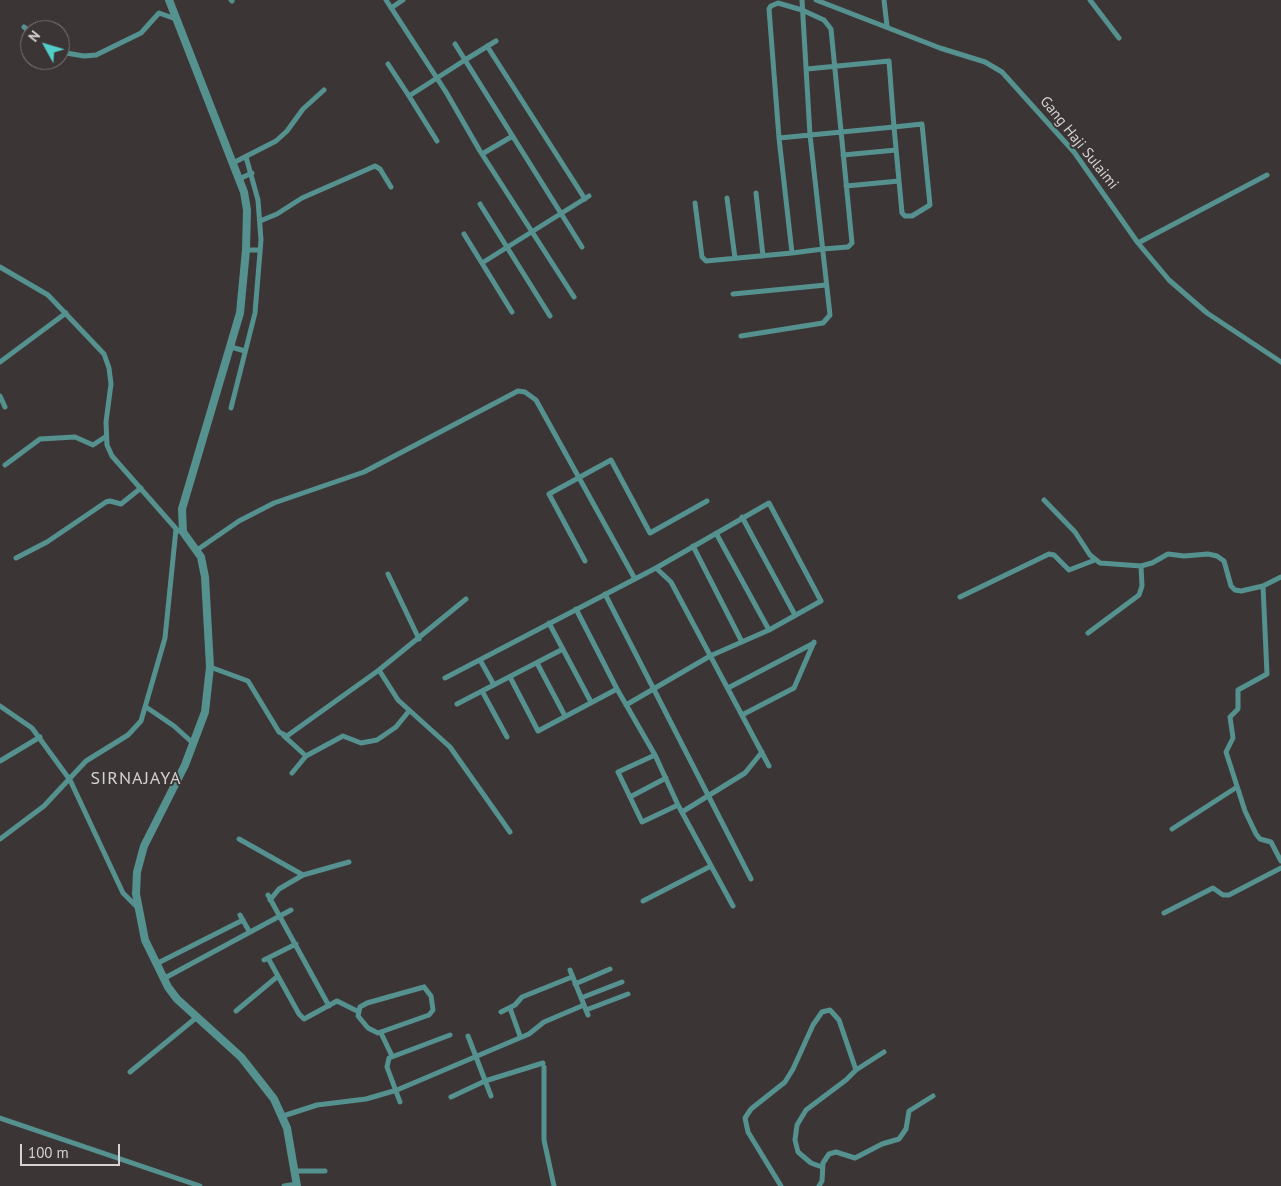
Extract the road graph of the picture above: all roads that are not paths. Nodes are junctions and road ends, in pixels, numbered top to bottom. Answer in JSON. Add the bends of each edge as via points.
{"nodes":[{"id":1,"x":169,"y":0,"type":"edge"},
{"id":2,"x":386,"y":0,"type":"edge"},
{"id":3,"x":403,"y":0,"type":"edge"},
{"id":4,"x":802,"y":0,"type":"edge"},
{"id":5,"x":816,"y":0,"type":"edge"},
{"id":6,"x":884,"y":0,"type":"edge"},
{"id":7,"x":1090,"y":0,"type":"edge"},
{"id":8,"x":391,"y":8,"type":"junction"},
{"id":9,"x":802,"y":10,"type":"junction"},
{"id":10,"x":176,"y":19,"type":"junction"},
{"id":11,"x":887,"y":26,"type":"junction"},
{"id":12,"x":1119,"y":38,"type":"dead end"},
{"id":13,"x":496,"y":41,"type":"dead end"},
{"id":14,"x":455,"y":44,"type":"dead end"},
{"id":15,"x":488,"y":46,"type":"junction"},
{"id":16,"x":70,"y":54,"type":"edge"},
{"id":17,"x":465,"y":60,"type":"junction"},
{"id":18,"x":388,"y":64,"type":"dead end"},
{"id":19,"x":835,"y":66,"type":"junction"},
{"id":20,"x":807,"y":69,"type":"junction"},
{"id":21,"x":437,"y":78,"type":"junction"},
{"id":22,"x":324,"y":90,"type":"dead end"},
{"id":23,"x":409,"y":96,"type":"junction"},
{"id":24,"x":894,"y":127,"type":"junction"},
{"id":25,"x":841,"y":132,"type":"junction"},
{"id":26,"x":810,"y":135,"type":"junction"},
{"id":27,"x":511,"y":137,"type":"junction"},
{"id":28,"x":779,"y":138,"type":"junction"},
{"id":29,"x":437,"y":141,"type":"dead end"},
{"id":30,"x":896,"y":150,"type":"junction"},
{"id":31,"x":482,"y":154,"type":"junction"},
{"id":32,"x":843,"y":155,"type":"junction"},
{"id":33,"x":240,"y":160,"type":"junction"},
{"id":34,"x":1266,"y":175,"type":"dead end"},
{"id":35,"x":246,"y":176,"type":"junction"},
{"id":36,"x":899,"y":181,"type":"junction"},
{"id":37,"x":846,"y":186,"type":"junction"},
{"id":38,"x":391,"y":187,"type":"dead end"},
{"id":39,"x":756,"y":193,"type":"dead end"},
{"id":40,"x":727,"y":198,"type":"dead end"},
{"id":41,"x":695,"y":203,"type":"dead end"},
{"id":42,"x":480,"y":204,"type":"dead end"},
{"id":43,"x":561,"y":213,"type":"junction"},
{"id":44,"x":260,"y":221,"type":"junction"},
{"id":45,"x":532,"y":232,"type":"junction"},
{"id":46,"x":464,"y":234,"type":"dead end"},
{"id":47,"x":1138,"y":243,"type":"junction"},
{"id":48,"x":582,"y":247,"type":"dead end"},
{"id":49,"x":507,"y":248,"type":"junction"},
{"id":50,"x":823,"y":249,"type":"junction"},
{"id":51,"x":253,"y":250,"type":"junction"},
{"id":52,"x":792,"y":253,"type":"junction"},
{"id":53,"x":763,"y":256,"type":"junction"},
{"id":54,"x":735,"y":258,"type":"junction"},
{"id":55,"x":482,"y":263,"type":"junction"},
{"id":56,"x":0,"y":267,"type":"edge"},
{"id":57,"x":826,"y":285,"type":"junction"},
{"id":58,"x":733,"y":294,"type":"dead end"},
{"id":59,"x":574,"y":297,"type":"dead end"},
{"id":60,"x":512,"y":312,"type":"dead end"},
{"id":61,"x":66,"y":313,"type":"junction"},
{"id":62,"x":550,"y":316,"type":"dead end"},
{"id":63,"x":741,"y":336,"type":"dead end"},
{"id":64,"x":238,"y":349,"type":"junction"},
{"id":65,"x":0,"y":362,"type":"edge"},
{"id":66,"x":1281,"y":362,"type":"edge"},
{"id":67,"x":0,"y":396,"type":"edge"},
{"id":68,"x":5,"y":407,"type":"dead end"},
{"id":69,"x":231,"y":408,"type":"dead end"},
{"id":70,"x":104,"y":437,"type":"junction"},
{"id":71,"x":5,"y":465,"type":"dead end"},
{"id":72,"x":580,"y":478,"type":"junction"},
{"id":73,"x":141,"y":488,"type":"junction"},
{"id":74,"x":1044,"y":500,"type":"dead end"},
{"id":75,"x":707,"y":501,"type":"dead end"},
{"id":76,"x":742,"y":518,"type":"junction"},
{"id":77,"x":176,"y":529,"type":"junction"},
{"id":78,"x":716,"y":533,"type":"junction"},
{"id":79,"x":185,"y":535,"type":"junction"},
{"id":80,"x":693,"y":546,"type":"junction"},
{"id":81,"x":197,"y":550,"type":"junction"},
{"id":82,"x":16,"y":558,"type":"dead end"},
{"id":83,"x":1095,"y":560,"type":"junction"},
{"id":84,"x":585,"y":561,"type":"dead end"},
{"id":85,"x":1141,"y":566,"type":"junction"},
{"id":86,"x":656,"y":568,"type":"junction"},
{"id":87,"x":388,"y":574,"type":"dead end"},
{"id":88,"x":1281,"y":577,"type":"edge"},
{"id":89,"x":635,"y":579,"type":"junction"},
{"id":90,"x":1262,"y":586,"type":"junction"},
{"id":91,"x":605,"y":594,"type":"junction"},
{"id":92,"x":960,"y":597,"type":"dead end"},
{"id":93,"x":466,"y":599,"type":"dead end"},
{"id":94,"x":576,"y":609,"type":"junction"},
{"id":95,"x":795,"y":615,"type":"junction"},
{"id":96,"x":549,"y":623,"type":"junction"},
{"id":97,"x":769,"y":630,"type":"junction"},
{"id":98,"x":1088,"y":634,"type":"dead end"},
{"id":99,"x":420,"y":639,"type":"junction"},
{"id":100,"x":742,"y":642,"type":"junction"},
{"id":101,"x":563,"y":649,"type":"junction"},
{"id":102,"x":710,"y":656,"type":"junction"},
{"id":103,"x":480,"y":660,"type":"junction"},
{"id":104,"x":537,"y":663,"type":"junction"},
{"id":105,"x":210,"y":667,"type":"junction"},
{"id":106,"x":379,"y":670,"type":"junction"},
{"id":107,"x":510,"y":677,"type":"junction"},
{"id":108,"x":445,"y":678,"type":"dead end"},
{"id":109,"x":494,"y":685,"type":"junction"},
{"id":110,"x":728,"y":688,"type":"junction"},
{"id":111,"x":617,"y":689,"type":"junction"},
{"id":112,"x":653,"y":689,"type":"junction"},
{"id":113,"x":482,"y":691,"type":"junction"},
{"id":114,"x":591,"y":702,"type":"junction"},
{"id":115,"x":457,"y":704,"type":"dead end"},
{"id":116,"x":626,"y":705,"type":"junction"},
{"id":117,"x":0,"y":706,"type":"edge"},
{"id":118,"x":146,"y":707,"type":"junction"},
{"id":119,"x":409,"y":711,"type":"junction"},
{"id":120,"x":742,"y":715,"type":"junction"},
{"id":121,"x":565,"y":716,"type":"junction"},
{"id":122,"x":284,"y":736,"type":"junction"},
{"id":123,"x":40,"y":737,"type":"junction"},
{"id":124,"x":507,"y":737,"type":"dead end"},
{"id":125,"x":194,"y":744,"type":"junction"},
{"id":126,"x":762,"y":752,"type":"junction"},
{"id":127,"x":655,"y":755,"type":"junction"},
{"id":128,"x":306,"y":756,"type":"junction"},
{"id":129,"x":0,"y":761,"type":"edge"},
{"id":130,"x":770,"y":766,"type":"dead end"},
{"id":131,"x":292,"y":773,"type":"dead end"},
{"id":132,"x":666,"y":778,"type":"junction"},
{"id":133,"x":70,"y":780,"type":"junction"},
{"id":134,"x":1237,"y":787,"type":"junction"},
{"id":135,"x":710,"y":795,"type":"junction"},
{"id":136,"x":630,"y":797,"type":"junction"},
{"id":137,"x":678,"y":805,"type":"junction"},
{"id":138,"x":682,"y":812,"type":"junction"},
{"id":139,"x":1172,"y":829,"type":"dead end"},
{"id":140,"x":510,"y":832,"type":"dead end"},
{"id":141,"x":0,"y":839,"type":"edge"},
{"id":142,"x":240,"y":839,"type":"dead end"},
{"id":143,"x":1281,"y":861,"type":"edge"},
{"id":144,"x":348,"y":862,"type":"dead end"},
{"id":145,"x":711,"y":866,"type":"junction"},
{"id":146,"x":1281,"y":868,"type":"edge"},
{"id":147,"x":304,"y":875,"type":"junction"},
{"id":148,"x":751,"y":879,"type":"dead end"},
{"id":149,"x":644,"y":901,"type":"dead end"},
{"id":150,"x":732,"y":906,"type":"dead end"},
{"id":151,"x":138,"y":907,"type":"junction"},
{"id":152,"x":291,"y":910,"type":"dead end"},
{"id":153,"x":1164,"y":913,"type":"dead end"},
{"id":154,"x":280,"y":916,"type":"junction"},
{"id":155,"x":249,"y":931,"type":"junction"},
{"id":156,"x":296,"y":944,"type":"junction"},
{"id":157,"x":156,"y":964,"type":"junction"},
{"id":158,"x":610,"y":969,"type":"dead end"},
{"id":159,"x":570,"y":970,"type":"dead end"},
{"id":160,"x":278,"y":976,"type":"junction"},
{"id":161,"x":572,"y":977,"type":"junction"},
{"id":162,"x":163,"y":980,"type":"junction"},
{"id":163,"x":622,"y":982,"type":"dead end"},
{"id":164,"x":575,"y":984,"type":"junction"},
{"id":165,"x":628,"y":994,"type":"dead end"},
{"id":166,"x":581,"y":998,"type":"junction"},
{"id":167,"x":329,"y":1006,"type":"junction"},
{"id":168,"x":510,"y":1008,"type":"junction"},
{"id":169,"x":586,"y":1010,"type":"junction"},
{"id":170,"x":236,"y":1011,"type":"dead end"},
{"id":171,"x":358,"y":1011,"type":"junction"},
{"id":172,"x":501,"y":1012,"type":"dead end"},
{"id":173,"x":197,"y":1018,"type":"junction"},
{"id":174,"x":381,"y":1033,"type":"junction"},
{"id":175,"x":450,"y":1035,"type":"dead end"},
{"id":176,"x":468,"y":1036,"type":"dead end"},
{"id":177,"x":520,"y":1036,"type":"junction"},
{"id":178,"x":884,"y":1052,"type":"dead end"},
{"id":179,"x":392,"y":1056,"type":"junction"},
{"id":180,"x":476,"y":1057,"type":"junction"},
{"id":181,"x":856,"y":1070,"type":"junction"},
{"id":182,"x":130,"y":1072,"type":"dead end"},
{"id":183,"x":485,"y":1081,"type":"junction"},
{"id":184,"x":397,"y":1090,"type":"junction"},
{"id":185,"x":451,"y":1096,"type":"dead end"},
{"id":186,"x":491,"y":1096,"type":"dead end"},
{"id":187,"x":933,"y":1096,"type":"dead end"},
{"id":188,"x":400,"y":1102,"type":"dead end"},
{"id":189,"x":283,"y":1116,"type":"junction"},
{"id":190,"x":0,"y":1118,"type":"edge"},
{"id":191,"x":822,"y":1167,"type":"junction"},
{"id":192,"x":326,"y":1171,"type":"dead end"},
{"id":193,"x":296,"y":1172,"type":"junction"},
{"id":194,"x":297,"y":1185,"type":"edge"},
{"id":195,"x":200,"y":1186,"type":"edge"},
{"id":196,"x":284,"y":1186,"type":"edge"},
{"id":197,"x":554,"y":1186,"type":"edge"},
{"id":198,"x":781,"y":1186,"type":"edge"},
{"id":199,"x":819,"y":1186,"type":"edge"}],
"edges":[{"from":1,"to":10,"type":"street"},
{"from":2,"to":8,"type":"street"},
{"from":3,"to":8,"type":"street"},
{"from":4,"to":9,"type":"street"},
{"from":5,"to":11,"type":"street","name":"Gang Haji Sulaimi"},
{"from":6,"to":11,"type":"street"},
{"from":7,"to":12,"type":"street"},
{"from":8,"to":21,"type":"street"},
{"from":9,"to":19,"type":"street","via":[[830,25]]},
{"from":9,"to":20,"type":"street"},
{"from":9,"to":28,"type":"street","via":[[778,3],[769,9]]},
{"from":10,"to":16,"type":"street","via":[[159,13],[141,33],[96,55]]},
{"from":10,"to":33,"type":"street"},
{"from":11,"to":47,"type":"street","name":"Gang Haji Sulaimi","via":[[985,62],[1002,72],[1089,171]]},
{"from":13,"to":15,"type":"street"},
{"from":14,"to":17,"type":"street"},
{"from":15,"to":17,"type":"street"},
{"from":15,"to":43,"type":"street","via":[[587,197]]},
{"from":17,"to":21,"type":"street"},
{"from":17,"to":27,"type":"street"},
{"from":18,"to":23,"type":"street"},
{"from":19,"to":20,"type":"street"},
{"from":19,"to":24,"type":"street","via":[[889,61]]},
{"from":19,"to":25,"type":"street"},
{"from":20,"to":26,"type":"street"},
{"from":21,"to":23,"type":"street"},
{"from":21,"to":31,"type":"street"},
{"from":22,"to":33,"type":"street","via":[[303,109],[282,136]]},
{"from":23,"to":29,"type":"street"},
{"from":24,"to":25,"type":"street"},
{"from":24,"to":30,"type":"street"},
{"from":24,"to":36,"type":"street","via":[[922,124],[930,205],[916,214],[904,215]]},
{"from":25,"to":26,"type":"street"},
{"from":25,"to":32,"type":"street"},
{"from":26,"to":28,"type":"street"},
{"from":26,"to":50,"type":"street"},
{"from":27,"to":31,"type":"street"},
{"from":27,"to":43,"type":"street"},
{"from":28,"to":52,"type":"street"},
{"from":30,"to":32,"type":"street"},
{"from":30,"to":36,"type":"street"},
{"from":31,"to":45,"type":"street"},
{"from":32,"to":37,"type":"street"},
{"from":33,"to":35,"type":"street"},
{"from":33,"to":35,"type":"street"},
{"from":34,"to":47,"type":"street"},
{"from":35,"to":44,"type":"street"},
{"from":35,"to":51,"type":"street","via":[[246,206]]},
{"from":36,"to":37,"type":"street"},
{"from":37,"to":50,"type":"street","via":[[852,243],[848,247]]},
{"from":38,"to":44,"type":"street","via":[[375,166],[302,198],[278,214]]},
{"from":39,"to":53,"type":"street"},
{"from":40,"to":54,"type":"street"},
{"from":41,"to":54,"type":"street","via":[[703,260]]},
{"from":42,"to":49,"type":"street"},
{"from":43,"to":45,"type":"street"},
{"from":43,"to":48,"type":"street"},
{"from":44,"to":51,"type":"street"},
{"from":45,"to":49,"type":"street"},
{"from":45,"to":59,"type":"street"},
{"from":46,"to":55,"type":"street"},
{"from":47,"to":66,"type":"street","name":"Gang Haji Sulaimi","via":[[1184,295]]},
{"from":49,"to":55,"type":"street"},
{"from":49,"to":62,"type":"street"},
{"from":50,"to":52,"type":"street"},
{"from":50,"to":57,"type":"street"},
{"from":51,"to":64,"type":"street","via":[[242,304]]},
{"from":51,"to":64,"type":"street","via":[[256,307]]},
{"from":52,"to":53,"type":"street"},
{"from":53,"to":54,"type":"street"},
{"from":55,"to":60,"type":"street"},
{"from":56,"to":61,"type":"street","via":[[43,292]]},
{"from":57,"to":58,"type":"street"},
{"from":57,"to":63,"type":"street","via":[[831,310],[823,322]]},
{"from":61,"to":65,"type":"street"},
{"from":61,"to":70,"type":"street","via":[[99,348],[109,368],[111,394]]},
{"from":64,"to":69,"type":"street"},
{"from":64,"to":79,"type":"street","via":[[184,500],[181,523]]},
{"from":67,"to":68,"type":"street"},
{"from":70,"to":71,"type":"street","via":[[93,445],[74,437],[40,439]]},
{"from":70,"to":73,"type":"street","via":[[112,456]]},
{"from":72,"to":75,"type":"street","via":[[611,460],[650,533]]},
{"from":72,"to":81,"type":"street","via":[[536,400],[518,391],[364,472],[274,503]]},
{"from":72,"to":84,"type":"street","via":[[549,494]]},
{"from":72,"to":89,"type":"street"},
{"from":73,"to":77,"type":"street"},
{"from":73,"to":82,"type":"street","via":[[121,504],[106,502],[47,542]]},
{"from":74,"to":83,"type":"street","via":[[1075,532]]},
{"from":76,"to":78,"type":"street"},
{"from":76,"to":95,"type":"street"},
{"from":76,"to":95,"type":"street","via":[[769,503],[821,601]]},
{"from":77,"to":79,"type":"street"},
{"from":77,"to":118,"type":"street","via":[[166,630]]},
{"from":78,"to":80,"type":"street"},
{"from":78,"to":97,"type":"street"},
{"from":79,"to":81,"type":"street"},
{"from":80,"to":86,"type":"street"},
{"from":80,"to":100,"type":"street"},
{"from":81,"to":105,"type":"street","via":[[202,557],[205,577]]},
{"from":83,"to":85,"type":"street","via":[[1106,564]]},
{"from":83,"to":92,"type":"street","via":[[1069,570],[1049,554]]},
{"from":85,"to":90,"type":"street","via":[[1168,554],[1214,554],[1224,561],[1235,590]]},
{"from":85,"to":98,"type":"street","via":[[1139,595]]},
{"from":86,"to":89,"type":"street"},
{"from":86,"to":102,"type":"street","via":[[671,582]]},
{"from":87,"to":99,"type":"street"},
{"from":88,"to":90,"type":"street"},
{"from":89,"to":91,"type":"street"},
{"from":90,"to":134,"type":"street","via":[[1267,672],[1266,676],[1238,690],[1238,709],[1230,717],[1233,738],[1226,752]]},
{"from":91,"to":94,"type":"street"},
{"from":91,"to":112,"type":"street"},
{"from":93,"to":99,"type":"street"},
{"from":94,"to":96,"type":"street"},
{"from":94,"to":111,"type":"street"},
{"from":95,"to":97,"type":"street"},
{"from":96,"to":101,"type":"street"},
{"from":96,"to":103,"type":"street"},
{"from":97,"to":100,"type":"street"},
{"from":99,"to":106,"type":"street"},
{"from":100,"to":102,"type":"street"},
{"from":101,"to":104,"type":"street"},
{"from":101,"to":114,"type":"street"},
{"from":102,"to":110,"type":"street"},
{"from":102,"to":112,"type":"street"},
{"from":103,"to":108,"type":"street"},
{"from":103,"to":109,"type":"street"},
{"from":104,"to":107,"type":"street"},
{"from":104,"to":121,"type":"street"},
{"from":105,"to":122,"type":"street","via":[[248,681]]},
{"from":105,"to":125,"type":"street","via":[[205,712]]},
{"from":106,"to":119,"type":"street"},
{"from":106,"to":122,"type":"street","via":[[290,735]]},
{"from":107,"to":109,"type":"street"},
{"from":107,"to":121,"type":"street","via":[[538,731]]},
{"from":109,"to":113,"type":"street"},
{"from":110,"to":120,"type":"street"},
{"from":110,"to":120,"type":"street","via":[[814,642],[794,688]]},
{"from":111,"to":114,"type":"street"},
{"from":111,"to":116,"type":"street"},
{"from":112,"to":116,"type":"street"},
{"from":112,"to":135,"type":"street"},
{"from":113,"to":115,"type":"street"},
{"from":113,"to":124,"type":"street"},
{"from":114,"to":121,"type":"street"},
{"from":116,"to":127,"type":"street"},
{"from":117,"to":123,"type":"street","via":[[25,722]]},
{"from":118,"to":125,"type":"street"},
{"from":118,"to":133,"type":"street","via":[[134,730],[86,761]]},
{"from":119,"to":128,"type":"street","via":[[396,727],[377,740],[361,743],[344,736]]},
{"from":119,"to":140,"type":"street","via":[[450,747]]},
{"from":120,"to":126,"type":"street"},
{"from":122,"to":128,"type":"street"},
{"from":123,"to":129,"type":"street"},
{"from":123,"to":133,"type":"street"},
{"from":125,"to":151,"type":"street","via":[[144,846],[136,883]]},
{"from":126,"to":130,"type":"street"},
{"from":126,"to":135,"type":"street","via":[[745,773]]},
{"from":127,"to":132,"type":"street"},
{"from":127,"to":136,"type":"street","via":[[618,772]]},
{"from":128,"to":131,"type":"street"},
{"from":132,"to":136,"type":"street"},
{"from":132,"to":137,"type":"street"},
{"from":133,"to":141,"type":"street","via":[[44,806]]},
{"from":133,"to":151,"type":"street","via":[[124,893]]},
{"from":134,"to":139,"type":"street"},
{"from":134,"to":143,"type":"street","via":[[1256,834],[1260,839],[1271,842]]},
{"from":135,"to":138,"type":"street"},
{"from":135,"to":148,"type":"street"},
{"from":136,"to":137,"type":"street","via":[[642,822]]},
{"from":137,"to":138,"type":"street"},
{"from":138,"to":145,"type":"street"},
{"from":142,"to":147,"type":"street"},
{"from":144,"to":147,"type":"street"},
{"from":145,"to":149,"type":"street"},
{"from":145,"to":150,"type":"street"},
{"from":146,"to":153,"type":"street","via":[[1229,895],[1213,888]]},
{"from":147,"to":154,"type":"street","via":[[269,897]]},
{"from":151,"to":157,"type":"street","via":[[145,940]]},
{"from":152,"to":154,"type":"street"},
{"from":154,"to":155,"type":"street"},
{"from":154,"to":156,"type":"street"},
{"from":155,"to":157,"type":"street","via":[[242,917]]},
{"from":155,"to":162,"type":"street"},
{"from":156,"to":160,"type":"street","via":[[266,958]]},
{"from":156,"to":167,"type":"street"},
{"from":157,"to":162,"type":"street"},
{"from":158,"to":164,"type":"street"},
{"from":159,"to":161,"type":"street"},
{"from":160,"to":167,"type":"street","via":[[304,1020]]},
{"from":160,"to":170,"type":"street"},
{"from":161,"to":164,"type":"street"},
{"from":161,"to":168,"type":"street","via":[[522,997]]},
{"from":162,"to":173,"type":"street","via":[[177,1000]]},
{"from":163,"to":166,"type":"street"},
{"from":164,"to":166,"type":"street"},
{"from":165,"to":169,"type":"street"},
{"from":166,"to":169,"type":"street"},
{"from":167,"to":171,"type":"street","via":[[340,1001]]},
{"from":168,"to":172,"type":"street"},
{"from":168,"to":177,"type":"street"},
{"from":169,"to":177,"type":"street","via":[[544,1022],[529,1034]]},
{"from":171,"to":174,"type":"street","via":[[358,1016],[368,1028]]},
{"from":171,"to":174,"type":"street","via":[[367,1003],[424,987],[428,991],[433,1010],[429,1015]]},
{"from":173,"to":182,"type":"street"},
{"from":173,"to":189,"type":"street","via":[[249,1066]]},
{"from":174,"to":179,"type":"street"},
{"from":175,"to":179,"type":"street"},
{"from":176,"to":180,"type":"street"},
{"from":177,"to":180,"type":"street"},
{"from":178,"to":181,"type":"street"},
{"from":179,"to":184,"type":"street","via":[[386,1062]]},
{"from":180,"to":183,"type":"street"},
{"from":180,"to":184,"type":"street"},
{"from":181,"to":191,"type":"street","via":[[806,1110],[797,1125],[795,1140],[798,1152],[811,1164]]},
{"from":181,"to":198,"type":"street","via":[[837,1016],[826,1010],[806,1036],[794,1069],[785,1082],[748,1112],[744,1122],[748,1132]]},
{"from":183,"to":185,"type":"street"},
{"from":183,"to":186,"type":"street"},
{"from":183,"to":197,"type":"street","via":[[543,1065],[544,1135]]},
{"from":184,"to":188,"type":"street"},
{"from":184,"to":189,"type":"street","via":[[366,1099],[317,1105]]},
{"from":187,"to":191,"type":"street","via":[[909,1112],[906,1129],[899,1138],[854,1158],[832,1152]]},
{"from":189,"to":193,"type":"street"},
{"from":190,"to":195,"type":"street"},
{"from":191,"to":199,"type":"street"},
{"from":192,"to":193,"type":"street"},
{"from":193,"to":194,"type":"street"},
{"from":194,"to":196,"type":"street"}]}
